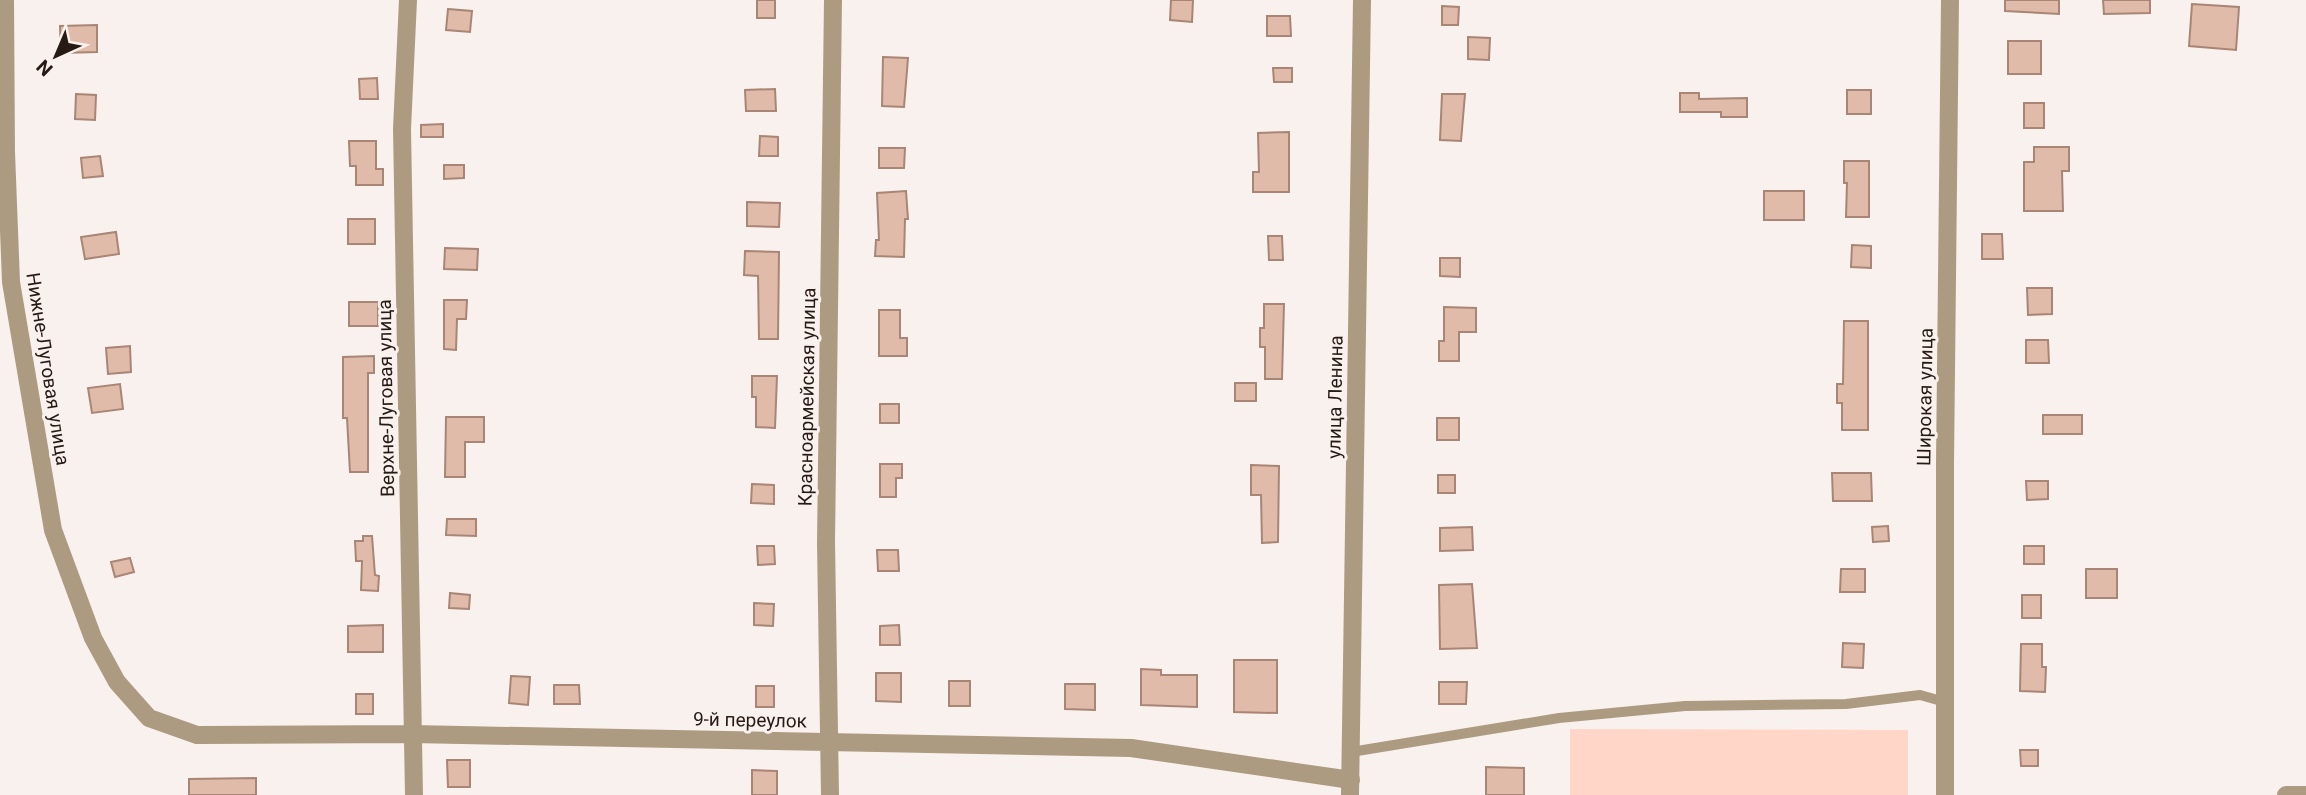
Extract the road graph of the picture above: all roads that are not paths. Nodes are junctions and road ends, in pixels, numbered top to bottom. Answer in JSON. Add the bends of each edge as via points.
{"nodes":[{"id":1,"x":5,"y":0,"type":"edge"},
{"id":2,"x":408,"y":0,"type":"edge"},
{"id":3,"x":833,"y":0,"type":"edge"},
{"id":4,"x":1362,"y":0,"type":"edge"},
{"id":5,"x":1950,"y":0,"type":"edge"},
{"id":6,"x":1945,"y":702,"type":"junction"},
{"id":7,"x":149,"y":718,"type":"joint"},
{"id":8,"x":412,"y":734,"type":"junction"},
{"id":9,"x":830,"y":742,"type":"junction"},
{"id":10,"x":1352,"y":752,"type":"junction"},
{"id":11,"x":1350,"y":787,"type":"edge"},
{"id":12,"x":2306,"y":794,"type":"edge"},
{"id":13,"x":414,"y":795,"type":"edge"},
{"id":14,"x":830,"y":795,"type":"edge"},
{"id":15,"x":1945,"y":795,"type":"edge"},
{"id":16,"x":2286,"y":795,"type":"edge"}],
"edges":[{"from":1,"to":7,"type":"street","name":"Нижне-Луговая улица","via":[[11,282],[53,530],[93,638],[117,682]]},
{"from":2,"to":8,"type":"street","name":"Верхне-Луговая улица","via":[[402,129]]},
{"from":3,"to":9,"type":"street","name":"Красноармейская улица","via":[[826,542]]},
{"from":4,"to":10,"type":"street","name":"улица Ленина"},
{"from":5,"to":6,"type":"street","name":"Широкая улица"},
{"from":6,"to":10,"type":"lane","via":[[1920,695],[1846,704],[1685,706],[1559,718]]},
{"from":6,"to":15,"type":"street","name":"Широкая улица"},
{"from":7,"to":8,"type":"street","name":"9-й переулок","via":[[197,736]]},
{"from":8,"to":9,"type":"street","name":"9-й переулок"},
{"from":8,"to":13,"type":"street","name":"Верхне-Луговая улица"},
{"from":9,"to":11,"type":"street","name":"9-й переулок","via":[[1131,748]]},
{"from":9,"to":14,"type":"street","name":"Красноармейская улица"},
{"from":10,"to":11,"type":"street","name":"улица Ленина"},
{"from":12,"to":16,"type":"street"}]}
